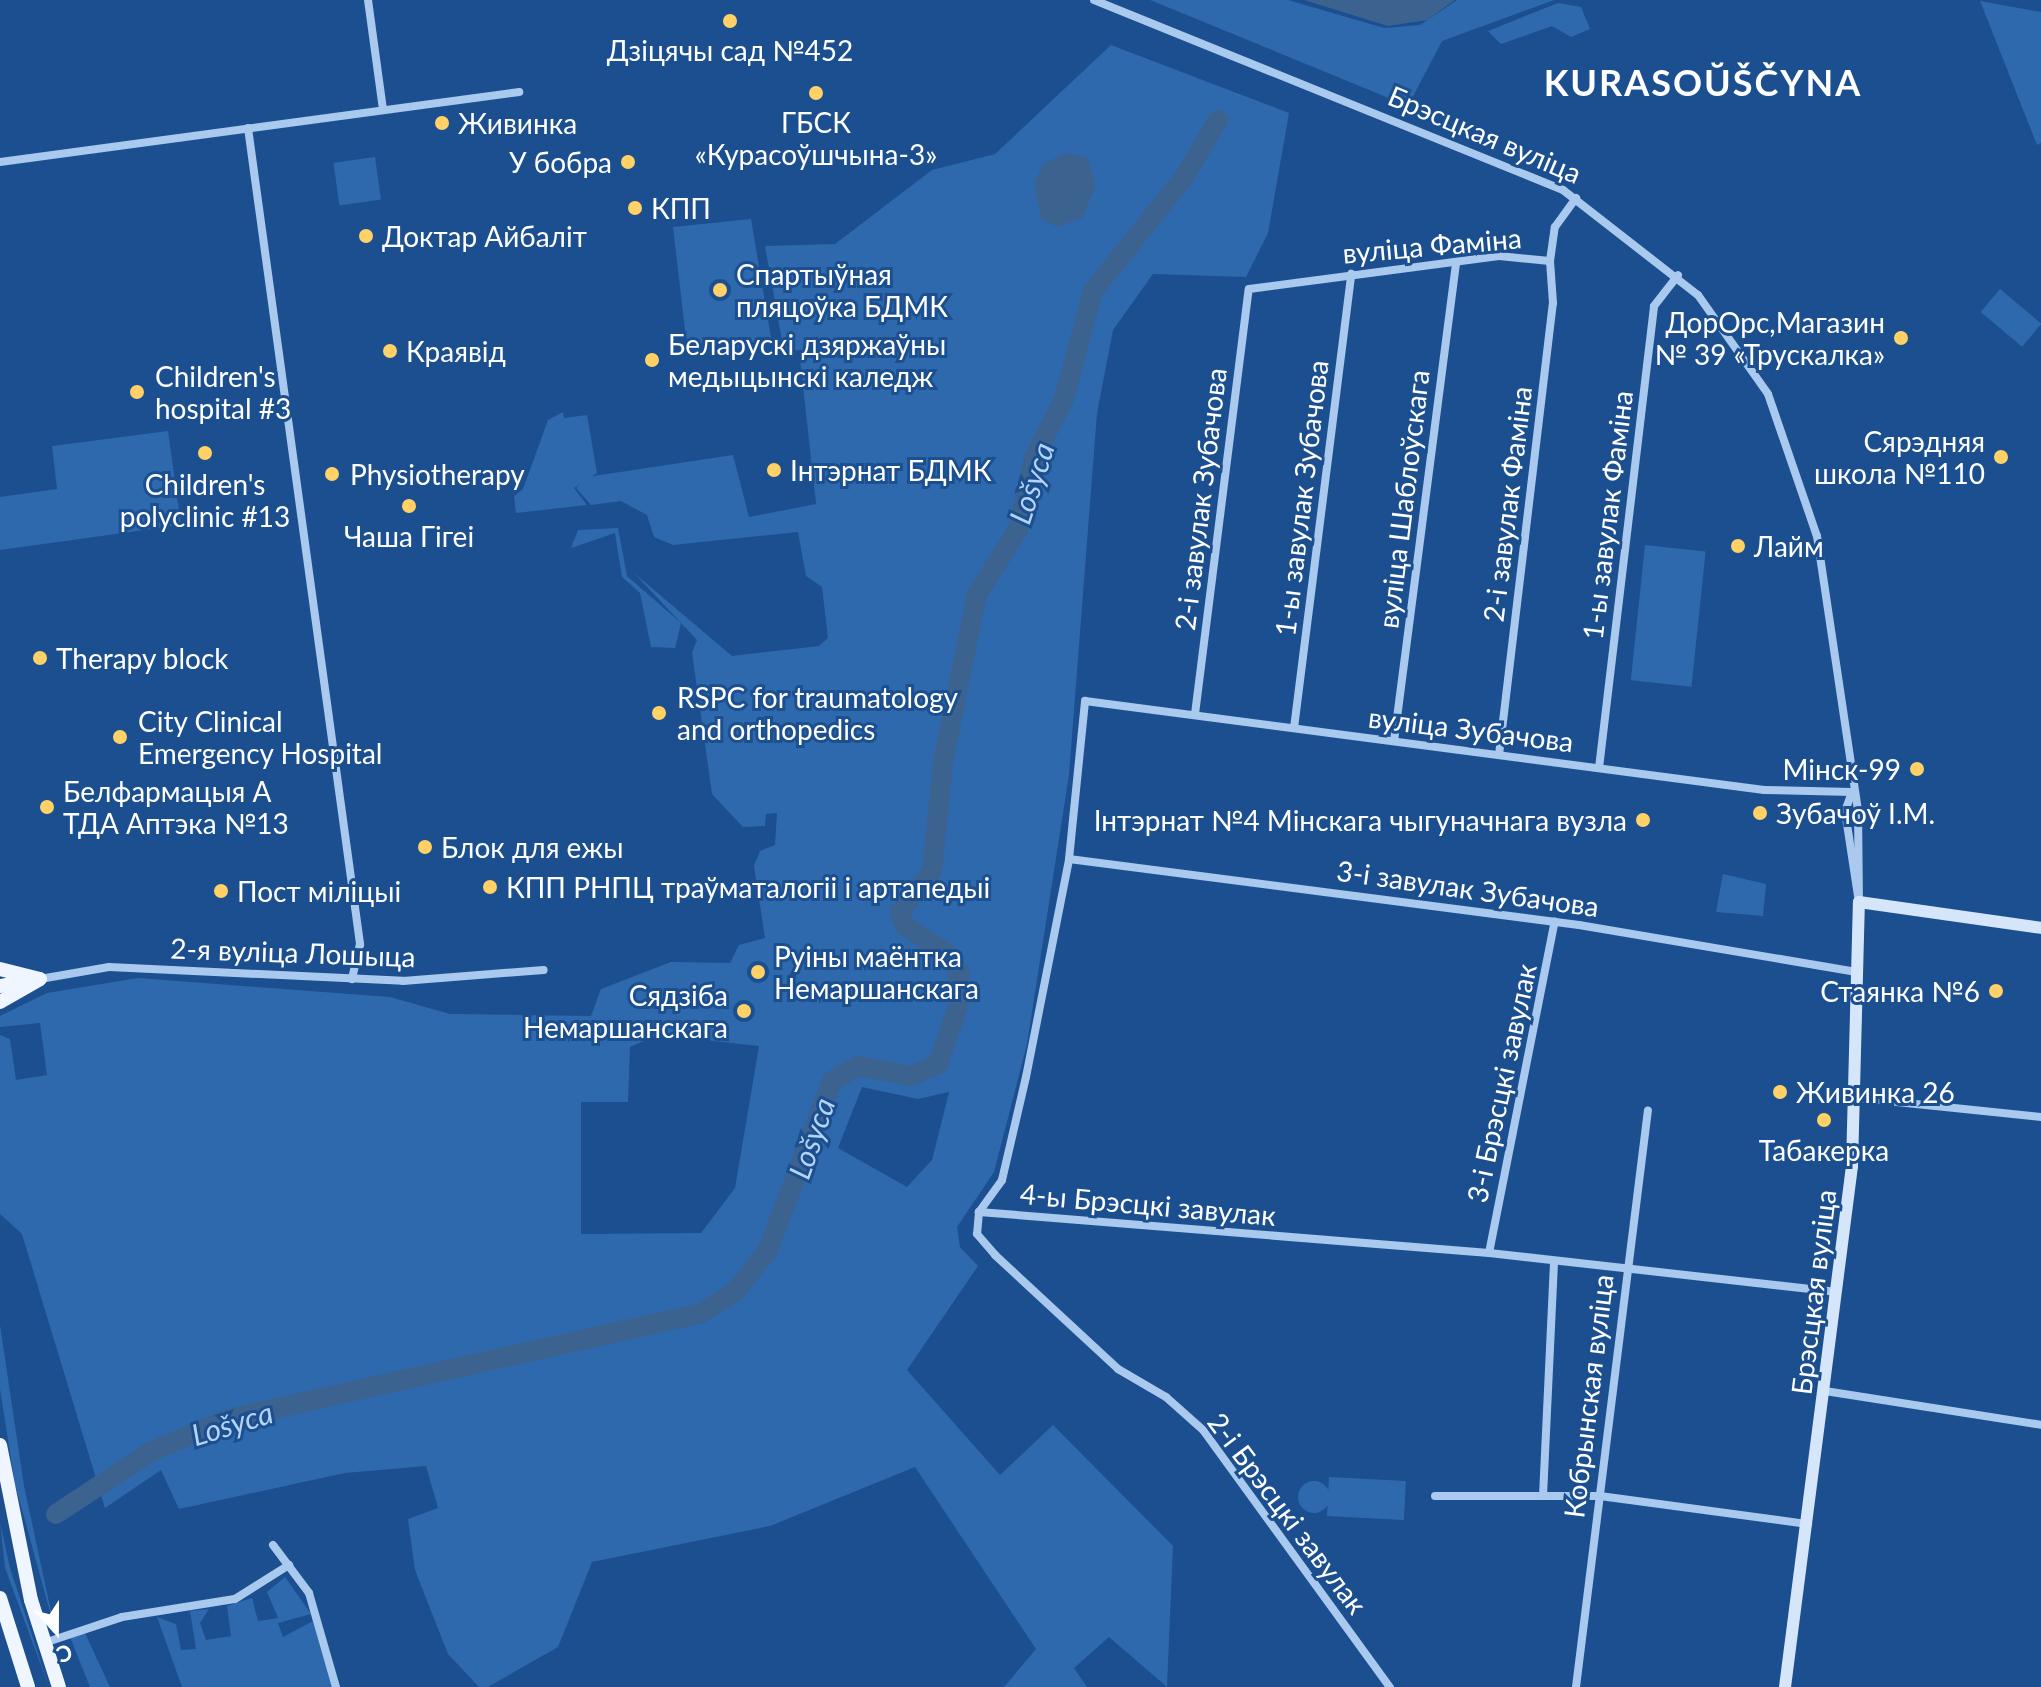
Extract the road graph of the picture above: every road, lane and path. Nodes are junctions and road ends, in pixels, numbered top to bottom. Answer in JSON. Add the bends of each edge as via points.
{"nodes":[{"id":1,"x":368,"y":0,"type":"edge"},
{"id":2,"x":1094,"y":0,"type":"edge"},
{"id":3,"x":519,"y":92,"type":"dead end"},
{"id":4,"x":383,"y":110,"type":"junction"},
{"id":5,"x":248,"y":128,"type":"junction"},
{"id":6,"x":0,"y":162,"type":"edge"},
{"id":7,"x":1576,"y":198,"type":"junction"},
{"id":8,"x":1550,"y":261,"type":"junction"},
{"id":9,"x":1456,"y":262,"type":"junction"},
{"id":10,"x":1351,"y":274,"type":"junction"},
{"id":11,"x":1678,"y":275,"type":"junction"},
{"id":12,"x":1249,"y":289,"type":"joint"},
{"id":13,"x":1085,"y":701,"type":"joint"},
{"id":14,"x":1195,"y":714,"type":"junction"},
{"id":15,"x":1294,"y":728,"type":"junction"},
{"id":16,"x":1394,"y":741,"type":"junction"},
{"id":17,"x":1499,"y":755,"type":"junction"},
{"id":18,"x":1599,"y":768,"type":"junction"},
{"id":19,"x":1852,"y":792,"type":"junction"},
{"id":20,"x":1069,"y":859,"type":"junction"},
{"id":21,"x":1859,"y":902,"type":"junction"},
{"id":22,"x":1555,"y":921,"type":"junction"},
{"id":23,"x":2041,"y":928,"type":"edge"},
{"id":24,"x":0,"y":969,"type":"edge"},
{"id":25,"x":544,"y":970,"type":"dead end"},
{"id":26,"x":1859,"y":972,"type":"junction"},
{"id":27,"x":40,"y":979,"type":"junction"},
{"id":28,"x":352,"y":979,"type":"junction"},
{"id":29,"x":0,"y":986,"type":"edge"},
{"id":30,"x":0,"y":1002,"type":"edge"},
{"id":31,"x":1858,"y":1098,"type":"junction"},
{"id":32,"x":1648,"y":1110,"type":"dead end"},
{"id":33,"x":2041,"y":1117,"type":"edge"},
{"id":34,"x":979,"y":1212,"type":"junction"},
{"id":35,"x":1489,"y":1253,"type":"junction"},
{"id":36,"x":1554,"y":1261,"type":"junction"},
{"id":37,"x":1625,"y":1268,"type":"junction"},
{"id":38,"x":1837,"y":1292,"type":"junction"},
{"id":39,"x":1825,"y":1391,"type":"junction"},
{"id":40,"x":2041,"y":1425,"type":"edge"},
{"id":41,"x":0,"y":1445,"type":"edge"},
{"id":42,"x":1435,"y":1496,"type":"dead end"},
{"id":43,"x":1543,"y":1496,"type":"junction"},
{"id":44,"x":1600,"y":1496,"type":"junction"},
{"id":45,"x":1808,"y":1524,"type":"junction"},
{"id":46,"x":273,"y":1545,"type":"dead end"},
{"id":47,"x":289,"y":1565,"type":"junction"},
{"id":48,"x":0,"y":1598,"type":"edge"},
{"id":49,"x":44,"y":1643,"type":"junction"},
{"id":50,"x":28,"y":1687,"type":"edge"},
{"id":51,"x":59,"y":1687,"type":"edge"},
{"id":52,"x":336,"y":1687,"type":"edge"},
{"id":53,"x":1390,"y":1687,"type":"edge"},
{"id":54,"x":1576,"y":1687,"type":"edge"},
{"id":55,"x":1785,"y":1687,"type":"edge"}],
"edges":[{"from":1,"to":4,"type":"street"},
{"from":2,"to":7,"type":"street","name":"Брэсцкая вуліца"},
{"from":3,"to":4,"type":"street"},
{"from":4,"to":5,"type":"street"},
{"from":5,"to":6,"type":"street"},
{"from":5,"to":28,"type":"street","via":[[360,944]]},
{"from":7,"to":8,"type":"street","name":"вуліца Фаміна","via":[[1555,227]]},
{"from":7,"to":11,"type":"street","name":"Брэсцкая вуліца"},
{"from":8,"to":9,"type":"street","name":"вуліца Фаміна","via":[[1526,255]]},
{"from":8,"to":17,"type":"street","name":"2-і завулак Фаміна","via":[[1553,303]]},
{"from":9,"to":10,"type":"street","name":"вуліца Фаміна"},
{"from":9,"to":16,"type":"street","name":"вуліца Шаблоўскага"},
{"from":10,"to":12,"type":"street","name":"вуліца Фаміна"},
{"from":10,"to":15,"type":"street","name":"1-ы завулак Зубачова"},
{"from":11,"to":18,"type":"street","name":"1-ы завулак Фаміна","via":[[1654,306]]},
{"from":11,"to":19,"type":"street","name":"Брэсцкая вуліца","via":[[1729,333],[1768,394],[1802,479],[1833,618]]},
{"from":12,"to":14,"type":"street","name":"2-і завулак Зубачова"},
{"from":13,"to":14,"type":"street","name":"вуліца Зубачова"},
{"from":13,"to":20,"type":"street","name":"4-ы Брэсцкі завулак"},
{"from":14,"to":15,"type":"street","name":"вуліца Зубачова"},
{"from":15,"to":16,"type":"street","name":"вуліца Зубачова"},
{"from":16,"to":17,"type":"street","name":"вуліца Зубачова"},
{"from":17,"to":18,"type":"street","name":"вуліца Зубачова"},
{"from":18,"to":19,"type":"street","name":"вуліца Зубачова","via":[[1764,790]]},
{"from":19,"to":21,"type":"street","name":"Брэсцкая вуліца","via":[[1845,811]]},
{"from":20,"to":22,"type":"street","name":"3-і завулак Зубачова"},
{"from":20,"to":34,"type":"street","name":"4-ы Брэсцкі завулак","via":[[1005,1168]]},
{"from":21,"to":23,"type":"street"},
{"from":21,"to":26,"type":"street","name":"Брэсцкая вуліца"},
{"from":22,"to":26,"type":"street","name":"3-і завулак Зубачова"},
{"from":22,"to":35,"type":"street","name":"3-і Брэсцкі завулак"},
{"from":24,"to":27,"type":"main road"},
{"from":25,"to":28,"type":"street","name":"2-я вуліца Лошыца"},
{"from":26,"to":31,"type":"street","name":"Брэсцкая вуліца"},
{"from":27,"to":28,"type":"street","name":"2-я вуліца Лошыца","via":[[109,967]]},
{"from":27,"to":29,"type":"main road"},
{"from":27,"to":30,"type":"main road"},
{"from":31,"to":33,"type":"street"},
{"from":31,"to":38,"type":"street","name":"Брэсцкая вуліца"},
{"from":32,"to":37,"type":"street","name":"Кобрынская вуліца"},
{"from":34,"to":35,"type":"street","name":"4-ы Брэсцкі завулак"},
{"from":34,"to":53,"type":"street","name":"2-і Брэсцкі завулак","via":[[977,1234],[995,1255],[1118,1369],[1166,1397],[1203,1430]]},
{"from":35,"to":36,"type":"street","name":"4-ы Брэсцкі завулак"},
{"from":36,"to":37,"type":"street","name":"4-ы Брэсцкі завулак"},
{"from":36,"to":43,"type":"street"},
{"from":37,"to":38,"type":"street","name":"4-ы Брэсцкі завулак"},
{"from":37,"to":44,"type":"street","name":"Кобрынская вуліца"},
{"from":38,"to":39,"type":"street","name":"Брэсцкая вуліца"},
{"from":39,"to":40,"type":"street"},
{"from":39,"to":45,"type":"street","name":"Брэсцкая вуліца"},
{"from":41,"to":49,"type":"main road"},
{"from":42,"to":43,"type":"street"},
{"from":43,"to":44,"type":"street"},
{"from":44,"to":45,"type":"street"},
{"from":44,"to":54,"type":"street","name":"Кобрынская вуліца"},
{"from":45,"to":55,"type":"street","name":"Брэсцкая вуліца"},
{"from":46,"to":47,"type":"street"},
{"from":47,"to":49,"type":"street","via":[[235,1599],[122,1617]]},
{"from":47,"to":52,"type":"street","via":[[314,1606]]},
{"from":48,"to":50,"type":"main road"},
{"from":49,"to":51,"type":"main road"}]}
